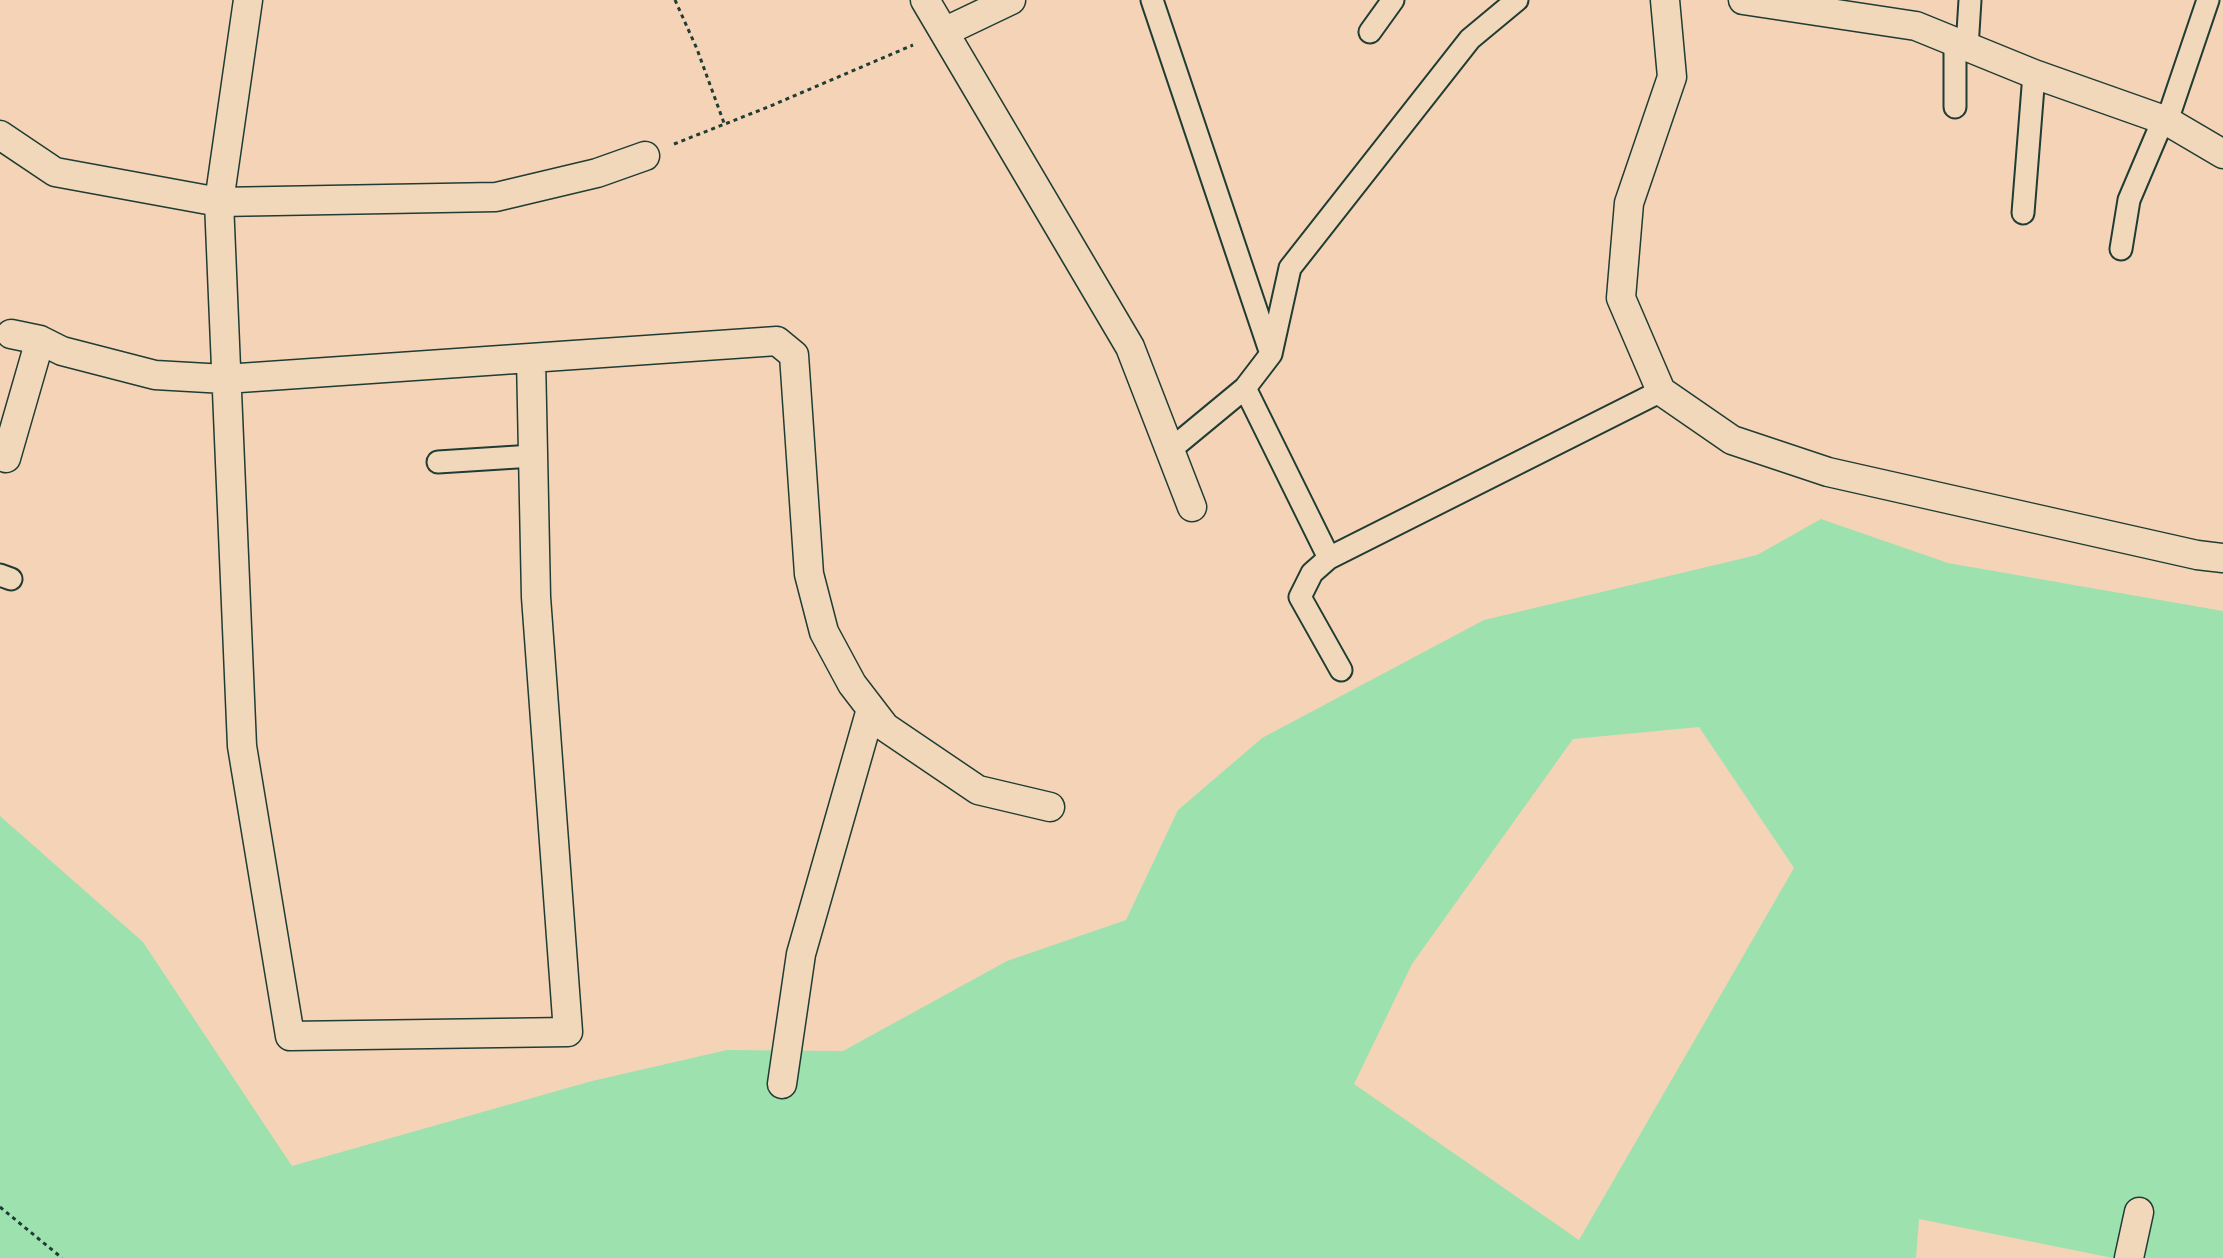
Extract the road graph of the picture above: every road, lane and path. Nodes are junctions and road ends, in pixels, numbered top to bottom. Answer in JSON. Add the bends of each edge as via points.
{"nodes":[{"id":1,"x":248,"y":0,"type":"edge"},
{"id":2,"x":675,"y":0,"type":"edge"},
{"id":3,"x":925,"y":0,"type":"edge"},
{"id":4,"x":1011,"y":0,"type":"edge"},
{"id":5,"x":1152,"y":0,"type":"edge"},
{"id":6,"x":1517,"y":0,"type":"edge"},
{"id":7,"x":1665,"y":0,"type":"edge"},
{"id":8,"x":1743,"y":0,"type":"edge"},
{"id":9,"x":1970,"y":0,"type":"edge"},
{"id":10,"x":2208,"y":0,"type":"edge"},
{"id":11,"x":1391,"y":1,"type":"edge"},
{"id":12,"x":944,"y":32,"type":"junction"},
{"id":13,"x":1370,"y":32,"type":"dead end"},
{"id":14,"x":1961,"y":46,"type":"junction"},
{"id":15,"x":2034,"y":74,"type":"junction"},
{"id":16,"x":1955,"y":107,"type":"dead end"},
{"id":17,"x":2165,"y":120,"type":"junction"},
{"id":18,"x":724,"y":123,"type":"junction"},
{"id":19,"x":0,"y":135,"type":"edge"},
{"id":20,"x":2223,"y":154,"type":"edge"},
{"id":21,"x":645,"y":156,"type":"joint"},
{"id":22,"x":219,"y":202,"type":"junction"},
{"id":23,"x":2023,"y":213,"type":"dead end"},
{"id":24,"x":2121,"y":249,"type":"dead end"},
{"id":25,"x":11,"y":334,"type":"dead end"},
{"id":26,"x":40,"y":340,"type":"junction"},
{"id":27,"x":1271,"y":354,"type":"junction"},
{"id":28,"x":531,"y":358,"type":"junction"},
{"id":29,"x":225,"y":379,"type":"junction"},
{"id":30,"x":1244,"y":388,"type":"junction"},
{"id":31,"x":1660,"y":391,"type":"junction"},
{"id":32,"x":1170,"y":450,"type":"junction"},
{"id":33,"x":0,"y":456,"type":"edge"},
{"id":34,"x":533,"y":456,"type":"junction"},
{"id":35,"x":438,"y":462,"type":"dead end"},
{"id":36,"x":1192,"y":507,"type":"dead end"},
{"id":37,"x":1329,"y":558,"type":"junction"},
{"id":38,"x":2223,"y":558,"type":"edge"},
{"id":39,"x":1341,"y":670,"type":"dead end"},
{"id":40,"x":871,"y":709,"type":"junction"},
{"id":41,"x":1050,"y":807,"type":"dead end"},
{"id":42,"x":782,"y":1084,"type":"dead end"},
{"id":43,"x":0,"y":1208,"type":"edge"},
{"id":44,"x":2139,"y":1212,"type":"dead end"},
{"id":45,"x":62,"y":1258,"type":"edge"},
{"id":46,"x":2129,"y":1258,"type":"edge"}],
"edges":[{"from":1,"to":22,"type":"street"},
{"from":2,"to":18,"type":"path"},
{"from":3,"to":12,"type":"street"},
{"from":4,"to":12,"type":"street"},
{"from":5,"to":27,"type":"lane"},
{"from":6,"to":27,"type":"lane","via":[[1470,40],[1290,268]]},
{"from":7,"to":31,"type":"street","via":[[1672,77],[1629,203],[1621,298]]},
{"from":8,"to":14,"type":"street","via":[[1916,26]]},
{"from":9,"to":14,"type":"lane"},
{"from":10,"to":17,"type":"lane"},
{"from":11,"to":13,"type":"lane"},
{"from":12,"to":18,"type":"path"},
{"from":12,"to":32,"type":"street","via":[[1130,347]]},
{"from":14,"to":15,"type":"street"},
{"from":14,"to":16,"type":"lane"},
{"from":15,"to":17,"type":"street"},
{"from":15,"to":23,"type":"lane"},
{"from":17,"to":20,"type":"street"},
{"from":17,"to":24,"type":"lane","via":[[2129,200]]},
{"from":18,"to":21,"type":"path"},
{"from":19,"to":22,"type":"street","via":[[55,172]]},
{"from":21,"to":22,"type":"street","via":[[597,173],[496,197]]},
{"from":22,"to":29,"type":"street"},
{"from":25,"to":26,"type":"street"},
{"from":26,"to":29,"type":"street","via":[[62,350],[155,375]]},
{"from":26,"to":33,"type":"street","via":[[6,458]]},
{"from":27,"to":30,"type":"lane"},
{"from":28,"to":29,"type":"street"},
{"from":28,"to":34,"type":"street"},
{"from":28,"to":40,"type":"street","via":[[776,341],[794,355],[810,574],[824,632],[852,684]]},
{"from":29,"to":34,"type":"street","via":[[242,746],[290,1036],[568,1032],[536,597]]},
{"from":30,"to":32,"type":"lane"},
{"from":30,"to":37,"type":"lane"},
{"from":31,"to":37,"type":"lane"},
{"from":31,"to":38,"type":"street","via":[[1732,440],[1828,472],[2197,555]]},
{"from":32,"to":36,"type":"street"},
{"from":34,"to":35,"type":"lane"},
{"from":37,"to":39,"type":"lane","via":[[1312,573],[1300,596]]},
{"from":40,"to":41,"type":"street","via":[[885,727],[978,790]]},
{"from":40,"to":42,"type":"street","via":[[801,954]]},
{"from":43,"to":45,"type":"path"},
{"from":44,"to":46,"type":"street"}]}
